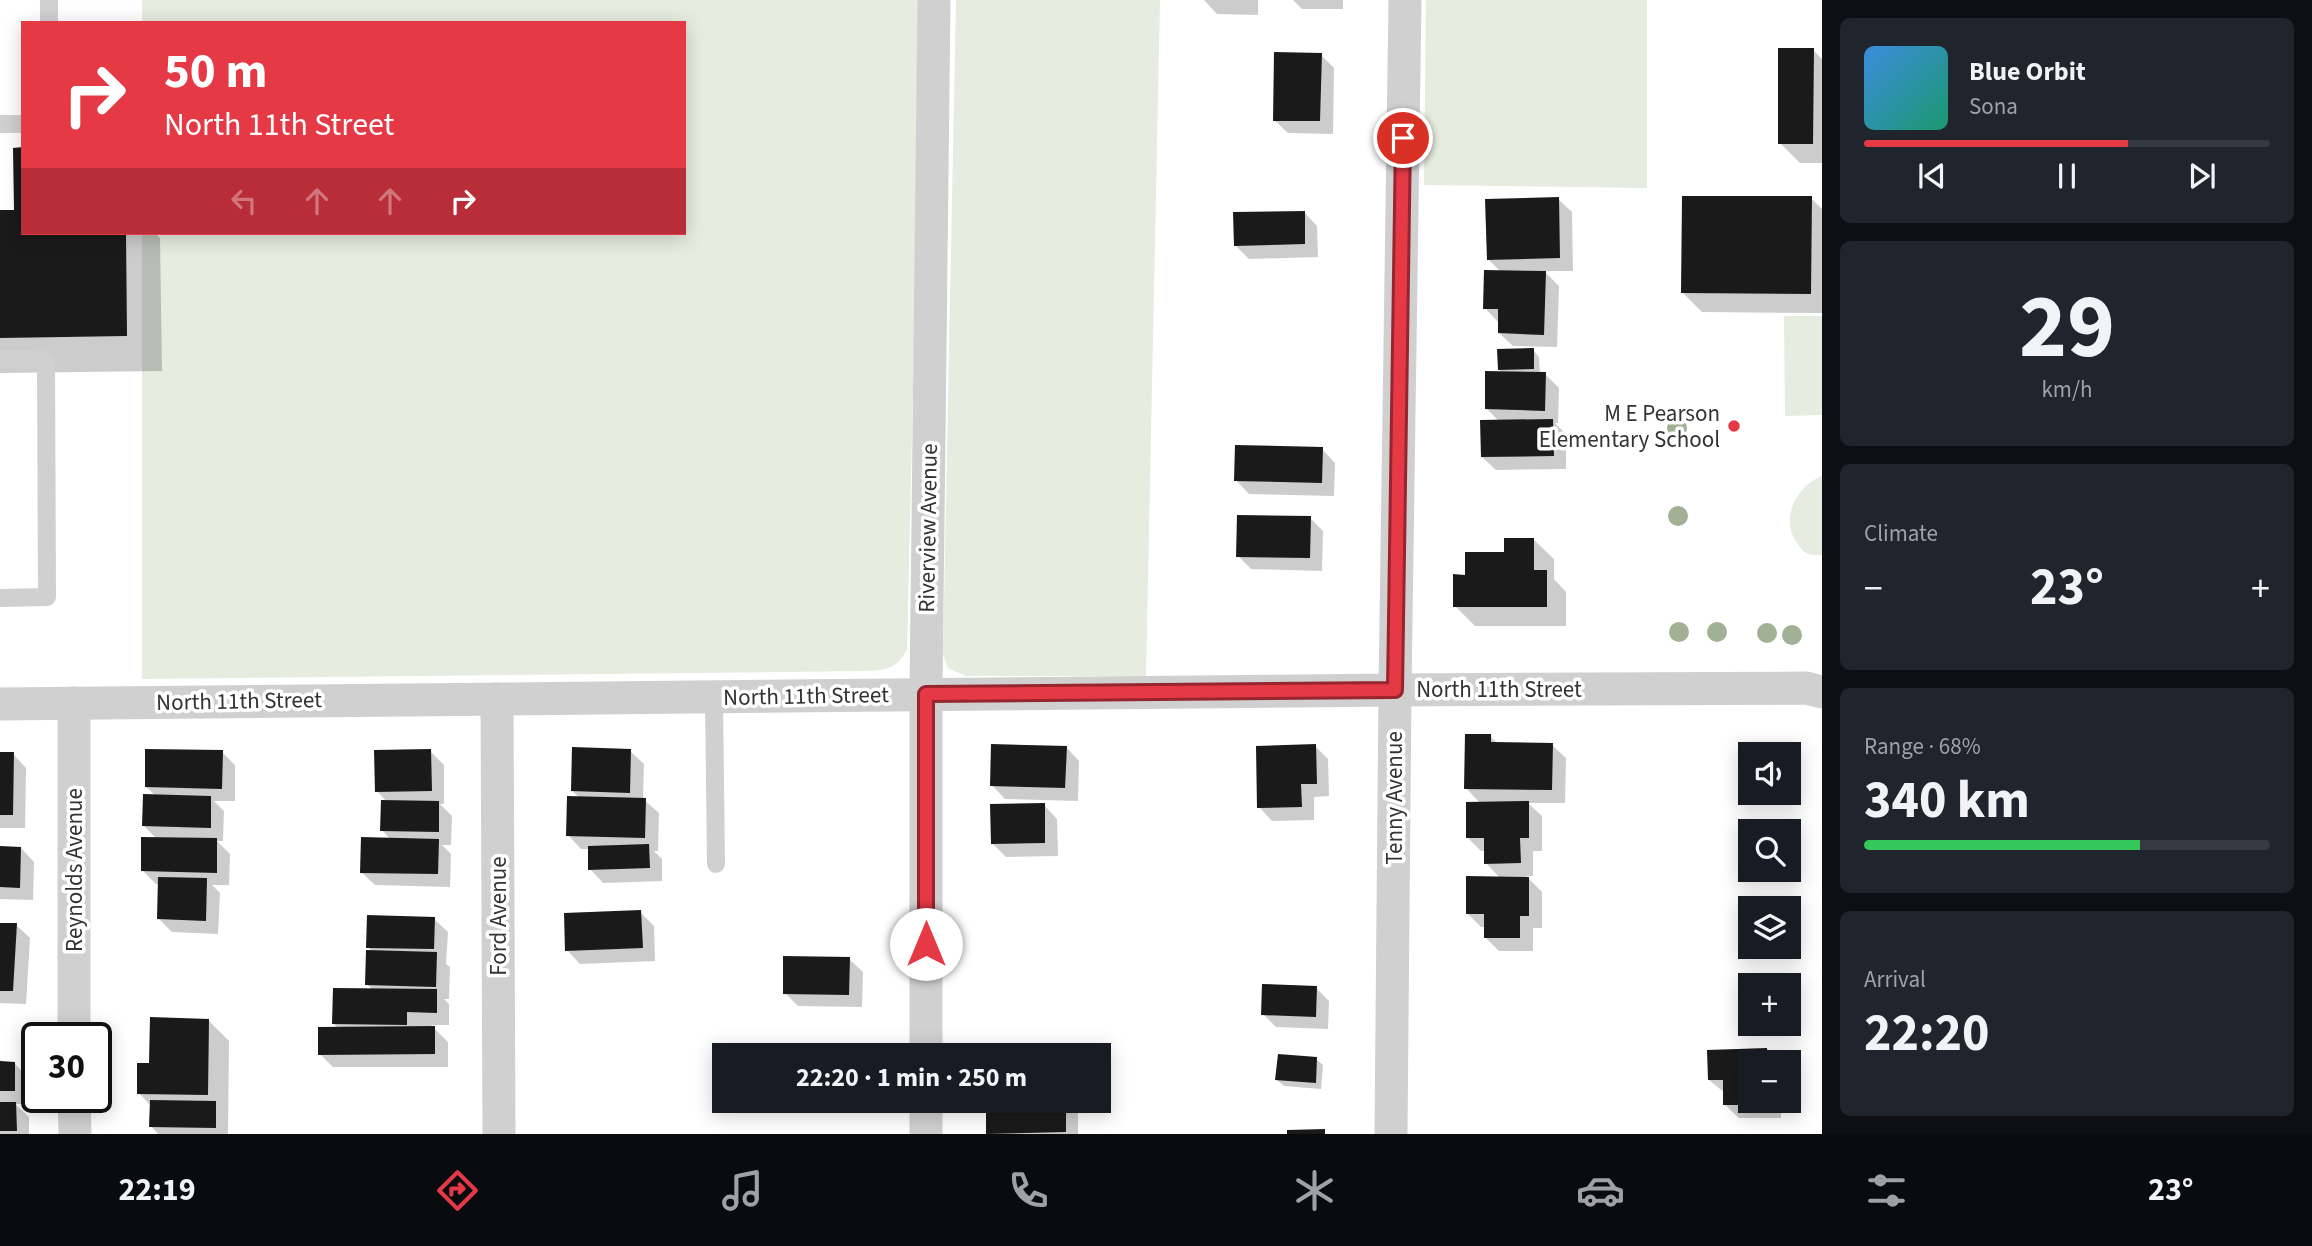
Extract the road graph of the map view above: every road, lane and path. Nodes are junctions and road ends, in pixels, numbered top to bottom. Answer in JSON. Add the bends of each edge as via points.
{"nodes":[{"id":1,"x":49,"y":0,"type":"edge"},
{"id":2,"x":934,"y":0,"type":"edge"},
{"id":3,"x":1405,"y":0,"type":"edge"},
{"id":4,"x":49,"y":21,"type":"edge"},
{"id":5,"x":0,"y":124,"type":"edge"},
{"id":6,"x":21,"y":124,"type":"edge"},
{"id":7,"x":0,"y":359,"type":"edge"},
{"id":8,"x":0,"y":598,"type":"edge"},
{"id":9,"x":1395,"y":690,"type":"junction"},
{"id":10,"x":1822,"y":692,"type":"edge"},
{"id":11,"x":926,"y":694,"type":"junction"},
{"id":12,"x":714,"y":697,"type":"junction"},
{"id":13,"x":497,"y":699,"type":"junction"},
{"id":14,"x":74,"y":703,"type":"junction"},
{"id":15,"x":0,"y":704,"type":"edge"},
{"id":16,"x":716,"y":864,"type":"dead end"},
{"id":17,"x":74,"y":1022,"type":"edge"},
{"id":18,"x":926,"y":1043,"type":"edge"},
{"id":19,"x":75,"y":1113,"type":"edge"},
{"id":20,"x":926,"y":1113,"type":"edge"},
{"id":21,"x":75,"y":1134,"type":"edge"},
{"id":22,"x":499,"y":1134,"type":"edge"},
{"id":23,"x":926,"y":1134,"type":"edge"},
{"id":24,"x":1391,"y":1134,"type":"edge"}],
"edges":[{"from":1,"to":4,"type":"lane"},
{"from":2,"to":11,"type":"street","name":"Riverview Avenue"},
{"from":3,"to":9,"type":"street","name":"Tenny Avenue"},
{"from":5,"to":6,"type":"lane"},
{"from":7,"to":8,"type":"lane","via":[[46,360],[47,597]]},
{"from":9,"to":10,"type":"street","name":"North 11th Street","via":[[1806,688]]},
{"from":9,"to":11,"type":"street","name":"North 11th Street"},
{"from":9,"to":24,"type":"street","name":"Tenny Avenue"},
{"from":11,"to":12,"type":"street","name":"North 11th Street"},
{"from":11,"to":18,"type":"street","name":"Riverview Avenue"},
{"from":12,"to":13,"type":"street","name":"North 11th Street"},
{"from":12,"to":16,"type":"lane"},
{"from":13,"to":14,"type":"street","name":"North 11th Street"},
{"from":13,"to":22,"type":"street","name":"Ford Avenue"},
{"from":14,"to":15,"type":"street","name":"North 11th Street"},
{"from":14,"to":17,"type":"street","name":"Reynolds Avenue"},
{"from":19,"to":21,"type":"street"},
{"from":20,"to":23,"type":"street"}]}
